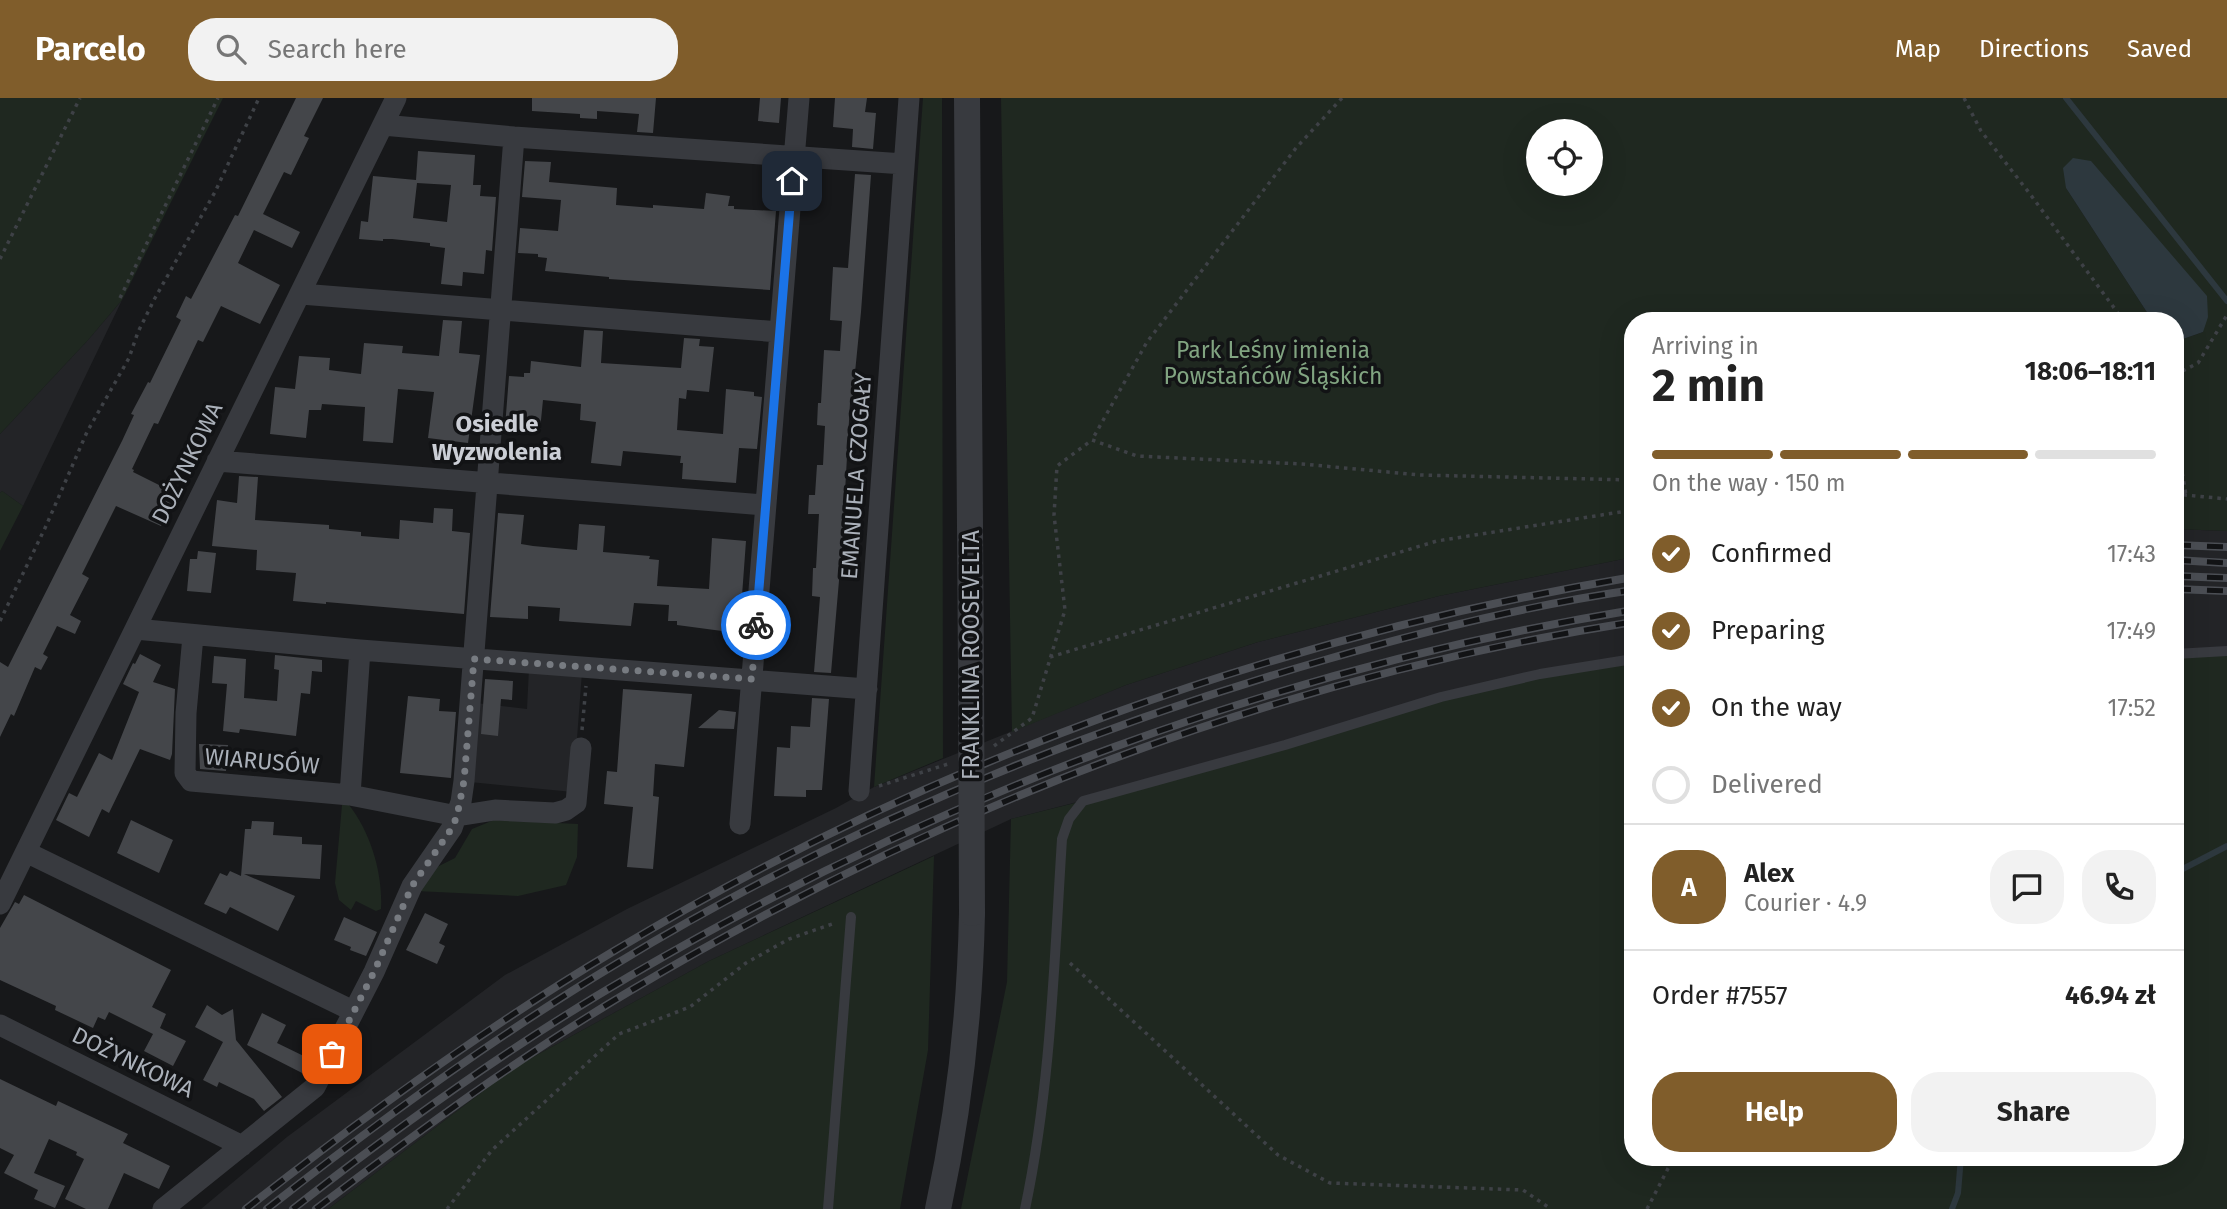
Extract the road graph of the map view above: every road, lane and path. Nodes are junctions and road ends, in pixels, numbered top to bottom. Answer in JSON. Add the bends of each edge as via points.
{"nodes":[{"id":1,"x":80,"y":98,"type":"edge"},
{"id":2,"x":218,"y":98,"type":"edge"},
{"id":3,"x":259,"y":98,"type":"edge"},
{"id":4,"x":396,"y":98,"type":"edge"},
{"id":5,"x":799,"y":98,"type":"edge"},
{"id":6,"x":909,"y":98,"type":"edge"},
{"id":7,"x":967,"y":98,"type":"edge"},
{"id":8,"x":1342,"y":98,"type":"edge"},
{"id":9,"x":1964,"y":98,"type":"edge"},
{"id":10,"x":383,"y":125,"type":"junction"},
{"id":11,"x":514,"y":137,"type":"junction"},
{"id":12,"x":794,"y":156,"type":"junction"},
{"id":13,"x":904,"y":164,"type":"junction"},
{"id":14,"x":0,"y":259,"type":"edge"},
{"id":15,"x":301,"y":294,"type":"junction"},
{"id":16,"x":120,"y":298,"type":"dead end"},
{"id":17,"x":502,"y":309,"type":"junction"},
{"id":18,"x":2117,"y":312,"type":"edge"},
{"id":19,"x":2226,"y":316,"type":"edge"},
{"id":20,"x":779,"y":332,"type":"junction"},
{"id":21,"x":2184,"y":370,"type":"edge"},
{"id":22,"x":1092,"y":440,"type":"junction"},
{"id":23,"x":217,"y":461,"type":"junction"},
{"id":24,"x":1624,"y":480,"type":"edge"},
{"id":25,"x":488,"y":483,"type":"junction"},
{"id":26,"x":2184,"y":483,"type":"edge"},
{"id":27,"x":2186,"y":495,"type":"joint"},
{"id":28,"x":2227,"y":499,"type":"edge"},
{"id":29,"x":765,"y":505,"type":"junction"},
{"id":30,"x":1624,"y":511,"type":"edge"},
{"id":31,"x":0,"y":621,"type":"edge"},
{"id":32,"x":135,"y":629,"type":"junction"},
{"id":33,"x":193,"y":636,"type":"junction"},
{"id":34,"x":360,"y":649,"type":"junction"},
{"id":35,"x":2227,"y":651,"type":"edge"},
{"id":36,"x":2184,"y":653,"type":"edge"},
{"id":37,"x":474,"y":659,"type":"junction"},
{"id":38,"x":1624,"y":660,"type":"edge"},
{"id":39,"x":588,"y":666,"type":"junction"},
{"id":40,"x":752,"y":679,"type":"junction"},
{"id":41,"x":867,"y":689,"type":"junction"},
{"id":42,"x":581,"y":748,"type":"joint"},
{"id":43,"x":859,"y":792,"type":"dead end"},
{"id":44,"x":350,"y":795,"type":"junction"},
{"id":45,"x":457,"y":816,"type":"junction"},
{"id":46,"x":740,"y":824,"type":"dead end"},
{"id":47,"x":26,"y":852,"type":"junction"},
{"id":48,"x":0,"y":904,"type":"edge"},
{"id":49,"x":851,"y":917,"type":"joint"},
{"id":50,"x":1055,"y":950,"type":"junction"},
{"id":51,"x":353,"y":1011,"type":"junction"},
{"id":52,"x":0,"y":1025,"type":"edge"},
{"id":53,"x":242,"y":1146,"type":"junction"},
{"id":54,"x":1669,"y":1166,"type":"edge"},
{"id":55,"x":163,"y":1209,"type":"edge"},
{"id":56,"x":447,"y":1209,"type":"edge"},
{"id":57,"x":828,"y":1209,"type":"edge"},
{"id":58,"x":938,"y":1209,"type":"edge"},
{"id":59,"x":1025,"y":1209,"type":"edge"},
{"id":60,"x":1551,"y":1209,"type":"edge"},
{"id":61,"x":1647,"y":1209,"type":"edge"}],
"edges":[{"from":1,"to":14,"type":"path"},
{"from":2,"to":16,"type":"path"},
{"from":3,"to":31,"type":"path","via":[[215,192],[87,432]]},
{"from":4,"to":10,"type":"street","name":"DOŻYNKOWA"},
{"from":5,"to":12,"type":"street"},
{"from":6,"to":13,"type":"street","name":"EMANUELA CZOGAŁY"},
{"from":7,"to":58,"type":"street","name":"FRANKLINA ROOSEVELTA","bridge":true,"via":[[971,964],[961,1081]]},
{"from":8,"to":22,"type":"path","via":[[1296,148],[1147,342]]},
{"from":9,"to":18,"type":"path","via":[[1980,131]]},
{"from":10,"to":11,"type":"street"},
{"from":10,"to":15,"type":"street","name":"DOŻYNKOWA"},
{"from":11,"to":12,"type":"street"},
{"from":11,"to":17,"type":"street"},
{"from":12,"to":13,"type":"street"},
{"from":12,"to":20,"type":"street"},
{"from":13,"to":41,"type":"street","name":"EMANUELA CZOGAŁY"},
{"from":15,"to":17,"type":"street"},
{"from":15,"to":23,"type":"street","name":"DOŻYNKOWA"},
{"from":17,"to":20,"type":"street"},
{"from":17,"to":25,"type":"street"},
{"from":19,"to":21,"type":"path","via":[[2198,363]]},
{"from":20,"to":29,"type":"street"},
{"from":22,"to":24,"type":"path","via":[[1137,456],[1420,475]]},
{"from":22,"to":30,"type":"path","via":[[1058,466],[1054,515],[1065,610],[1050,657],[1437,541]]},
{"from":23,"to":25,"type":"street"},
{"from":23,"to":32,"type":"street","name":"DOŻYNKOWA"},
{"from":25,"to":29,"type":"street"},
{"from":25,"to":37,"type":"street"},
{"from":26,"to":27,"type":"path"},
{"from":27,"to":28,"type":"path"},
{"from":29,"to":40,"type":"street"},
{"from":32,"to":33,"type":"street"},
{"from":32,"to":47,"type":"street","name":"DOŻYNKOWA"},
{"from":33,"to":34,"type":"street"},
{"from":33,"to":44,"type":"street","name":"WIARUSÓW","via":[[185,773],[191,781]]},
{"from":34,"to":37,"type":"street"},
{"from":34,"to":44,"type":"street","name":"WIARUSÓW"},
{"from":35,"to":36,"type":"lane"},
{"from":37,"to":39,"type":"street"},
{"from":37,"to":45,"type":"street"},
{"from":38,"to":50,"type":"lane","via":[[1441,697],[1083,801],[1069,819],[1062,839]]},
{"from":39,"to":40,"type":"street"},
{"from":39,"to":42,"type":"path"},
{"from":40,"to":41,"type":"street"},
{"from":40,"to":46,"type":"street"},
{"from":41,"to":43,"type":"street","name":"EMANUELA CZOGAŁY"},
{"from":42,"to":45,"type":"street","name":"WIARUSÓW","via":[[576,803],[566,810],[495,810]]},
{"from":44,"to":45,"type":"street","name":"WIARUSÓW"},
{"from":45,"to":51,"type":"street","via":[[412,886]]},
{"from":47,"to":48,"type":"street","name":"DOŻYNKOWA"},
{"from":47,"to":51,"type":"street"},
{"from":49,"to":56,"type":"path","via":[[789,939],[746,963],[690,1007],[620,1034],[492,1150]]},
{"from":49,"to":57,"type":"lane"},
{"from":50,"to":59,"type":"lane","via":[[1045,1091]]},
{"from":50,"to":60,"type":"path","via":[[1278,1155],[1329,1183],[1523,1190]]},
{"from":51,"to":53,"type":"street","via":[[315,1087]]},
{"from":52,"to":53,"type":"street","name":"DOŻYNKOWA"},
{"from":53,"to":55,"type":"street"},
{"from":54,"to":61,"type":"path"}]}
